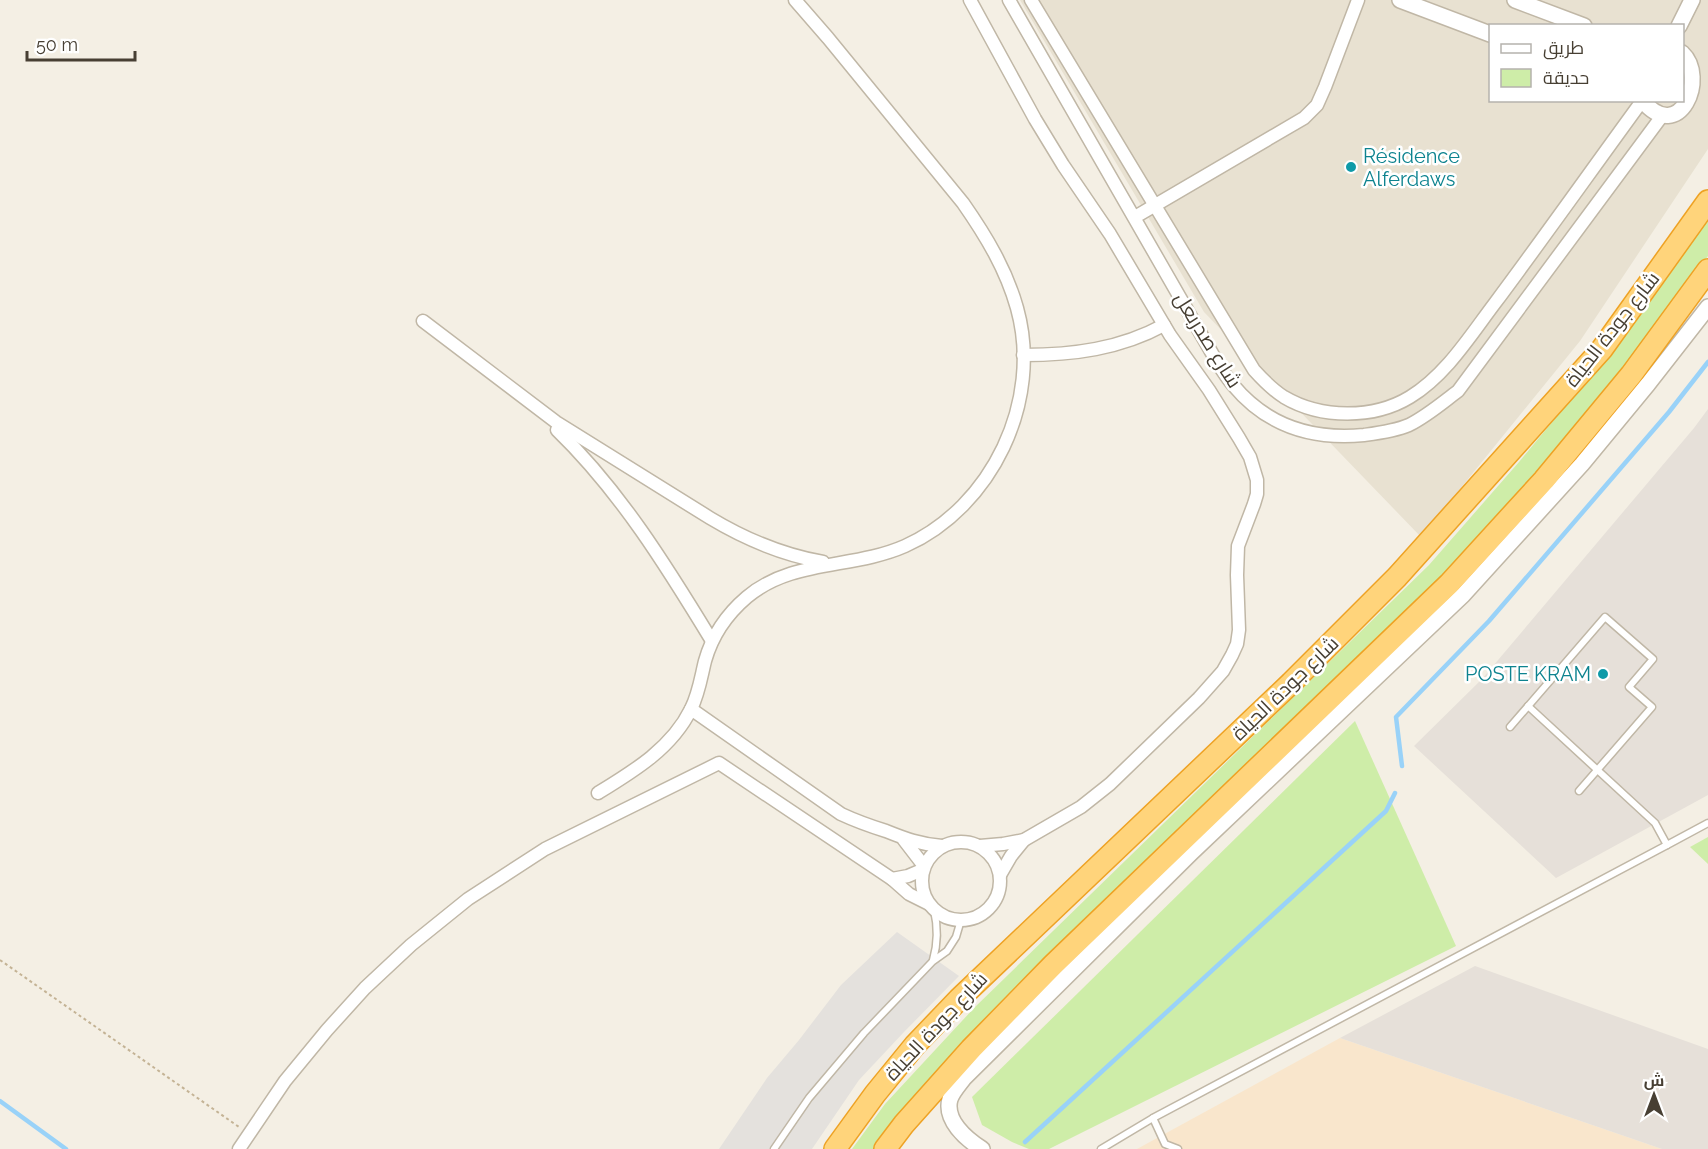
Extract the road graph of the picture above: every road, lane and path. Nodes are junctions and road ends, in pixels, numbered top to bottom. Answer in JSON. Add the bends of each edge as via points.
{"nodes":[{"id":1,"x":795,"y":0,"type":"edge"},
{"id":2,"x":970,"y":0,"type":"edge"},
{"id":3,"x":1009,"y":0,"type":"edge"},
{"id":4,"x":1032,"y":0,"type":"edge"},
{"id":5,"x":1358,"y":0,"type":"edge"},
{"id":6,"x":1400,"y":0,"type":"edge"},
{"id":7,"x":1515,"y":0,"type":"edge"},
{"id":8,"x":1692,"y":0,"type":"edge"},
{"id":9,"x":1579,"y":24,"type":"edge"},
{"id":10,"x":1680,"y":24,"type":"edge"},
{"id":11,"x":1489,"y":33,"type":"edge"},
{"id":12,"x":1684,"y":54,"type":"edge"},
{"id":13,"x":1641,"y":102,"type":"edge"},
{"id":14,"x":1644,"y":102,"type":"edge"},
{"id":15,"x":1662,"y":116,"type":"junction"},
{"id":16,"x":1708,"y":201,"type":"edge"},
{"id":17,"x":1154,"y":205,"type":"junction"},
{"id":18,"x":1135,"y":216,"type":"junction"},
{"id":19,"x":1708,"y":270,"type":"edge"},
{"id":20,"x":1708,"y":307,"type":"edge"},
{"id":21,"x":423,"y":321,"type":"dead end"},
{"id":22,"x":1164,"y":325,"type":"junction"},
{"id":23,"x":1023,"y":355,"type":"junction"},
{"id":24,"x":535,"y":408,"type":"junction"},
{"id":25,"x":613,"y":459,"type":"junction"},
{"id":26,"x":598,"y":474,"type":"junction"},
{"id":27,"x":834,"y":564,"type":"junction"},
{"id":28,"x":712,"y":641,"type":"junction"},
{"id":29,"x":1528,"y":706,"type":"junction"},
{"id":30,"x":692,"y":709,"type":"junction"},
{"id":31,"x":1510,"y":726,"type":"dead end"},
{"id":32,"x":1598,"y":770,"type":"junction"},
{"id":33,"x":1579,"y":791,"type":"dead end"},
{"id":34,"x":598,"y":793,"type":"dead end"},
{"id":35,"x":1708,"y":823,"type":"edge"},
{"id":36,"x":903,"y":839,"type":"junction"},
{"id":37,"x":1024,"y":840,"type":"junction"},
{"id":38,"x":1667,"y":845,"type":"junction"},
{"id":39,"x":942,"y":846,"type":"junction"},
{"id":40,"x":980,"y":846,"type":"junction"},
{"id":41,"x":923,"y":868,"type":"junction"},
{"id":42,"x":1000,"y":875,"type":"junction"},
{"id":43,"x":892,"y":879,"type":"junction"},
{"id":44,"x":932,"y":907,"type":"junction"},
{"id":45,"x":961,"y":920,"type":"junction"},
{"id":46,"x":0,"y":960,"type":"edge"},
{"id":47,"x":933,"y":961,"type":"junction"},
{"id":48,"x":1153,"y":1118,"type":"junction"},
{"id":49,"x":249,"y":1133,"type":"junction"},
{"id":50,"x":238,"y":1149,"type":"edge"},
{"id":51,"x":774,"y":1149,"type":"edge"},
{"id":52,"x":835,"y":1149,"type":"edge"},
{"id":53,"x":885,"y":1149,"type":"edge"},
{"id":54,"x":982,"y":1149,"type":"edge"},
{"id":55,"x":1101,"y":1149,"type":"edge"},
{"id":56,"x":1178,"y":1149,"type":"edge"}],
"edges":[{"from":1,"to":23,"type":"street","via":[[981,229],[996,254],[1017,308]]},
{"from":2,"to":22,"type":"street","via":[[1049,141]]},
{"from":3,"to":18,"type":"street","name":"شارع صدربعل"},
{"from":4,"to":17,"type":"street","name":"شارع صدربعل"},
{"from":5,"to":17,"type":"street","via":[[1317,105],[1305,118]]},
{"from":6,"to":11,"type":"street"},
{"from":7,"to":9,"type":"street"},
{"from":8,"to":10,"type":"street"},
{"from":12,"to":15,"type":"street","via":[[1702,68],[1701,94],[1686,111]]},
{"from":13,"to":17,"type":"street","name":"شارع صدربعل","via":[[1456,354],[1433,380],[1384,409],[1339,413],[1307,408],[1265,383]]},
{"from":14,"to":15,"type":"street"},
{"from":15,"to":18,"type":"street","name":"شارع صدربعل","via":[[1458,391],[1431,412],[1384,433],[1328,436],[1297,430],[1250,402],[1217,362]]},
{"from":16,"to":52,"type":"highway","name":"شارع جودة الحياة","via":[[1602,349],[1424,549],[1292,683],[958,999],[915,1045]]},
{"from":17,"to":18,"type":"street"},
{"from":19,"to":53,"type":"highway","name":"شارع جودة الحياة","via":[[1631,375],[1544,480],[1449,585],[1053,964],[971,1049]]},
{"from":20,"to":54,"type":"street","via":[[1582,464],[1463,595],[1191,853],[964,1078],[949,1101],[950,1116]]},
{"from":21,"to":24,"type":"street"},
{"from":22,"to":23,"type":"street","via":[[1106,348]]},
{"from":22,"to":37,"type":"street","via":[[1239,438],[1257,480],[1257,494],[1238,546],[1237,644],[1212,685],[1110,784],[1081,807]]},
{"from":23,"to":27,"type":"street","via":[[1023,381],[1007,439],[973,494],[942,524],[905,546]]},
{"from":24,"to":25,"type":"street"},
{"from":24,"to":26,"type":"street"},
{"from":25,"to":26,"type":"street"},
{"from":25,"to":27,"type":"street","via":[[758,543]]},
{"from":26,"to":28,"type":"street","via":[[648,540]]},
{"from":27,"to":28,"type":"street","via":[[780,576],[762,586],[734,609]]},
{"from":28,"to":30,"type":"street"},
{"from":29,"to":31,"type":"lane"},
{"from":29,"to":32,"type":"lane"},
{"from":29,"to":32,"type":"lane","via":[[1605,617],[1653,659],[1629,687],[1652,707]]},
{"from":30,"to":34,"type":"street","via":[[678,731],[656,753]]},
{"from":30,"to":36,"type":"street","via":[[841,814]]},
{"from":32,"to":33,"type":"lane"},
{"from":32,"to":38,"type":"lane","via":[[1655,823]]},
{"from":35,"to":38,"type":"lane"},
{"from":36,"to":39,"type":"street"},
{"from":36,"to":41,"type":"street"},
{"from":37,"to":40,"type":"street"},
{"from":37,"to":42,"type":"street"},
{"from":38,"to":48,"type":"lane"},
{"from":39,"to":40,"type":"street","via":[[968,842]]},
{"from":39,"to":41,"type":"street","via":[[931,854]]},
{"from":40,"to":42,"type":"street","via":[[995,861]]},
{"from":41,"to":43,"type":"street"},
{"from":41,"to":44,"type":"street","via":[[922,889]]},
{"from":42,"to":45,"type":"street","via":[[996,899],[990,908]]},
{"from":43,"to":44,"type":"street"},
{"from":43,"to":49,"type":"street","via":[[719,763],[545,849],[468,899],[365,988],[285,1081]]},
{"from":44,"to":45,"type":"street","via":[[949,918]]},
{"from":44,"to":47,"type":"lane","via":[[938,932]]},
{"from":45,"to":47,"type":"lane","via":[[952,944]]},
{"from":46,"to":49,"type":"path"},
{"from":47,"to":51,"type":"lane","via":[[884,1010],[815,1091]]},
{"from":48,"to":55,"type":"lane"},
{"from":48,"to":56,"type":"lane","via":[[1165,1144]]},
{"from":49,"to":50,"type":"street"}]}
